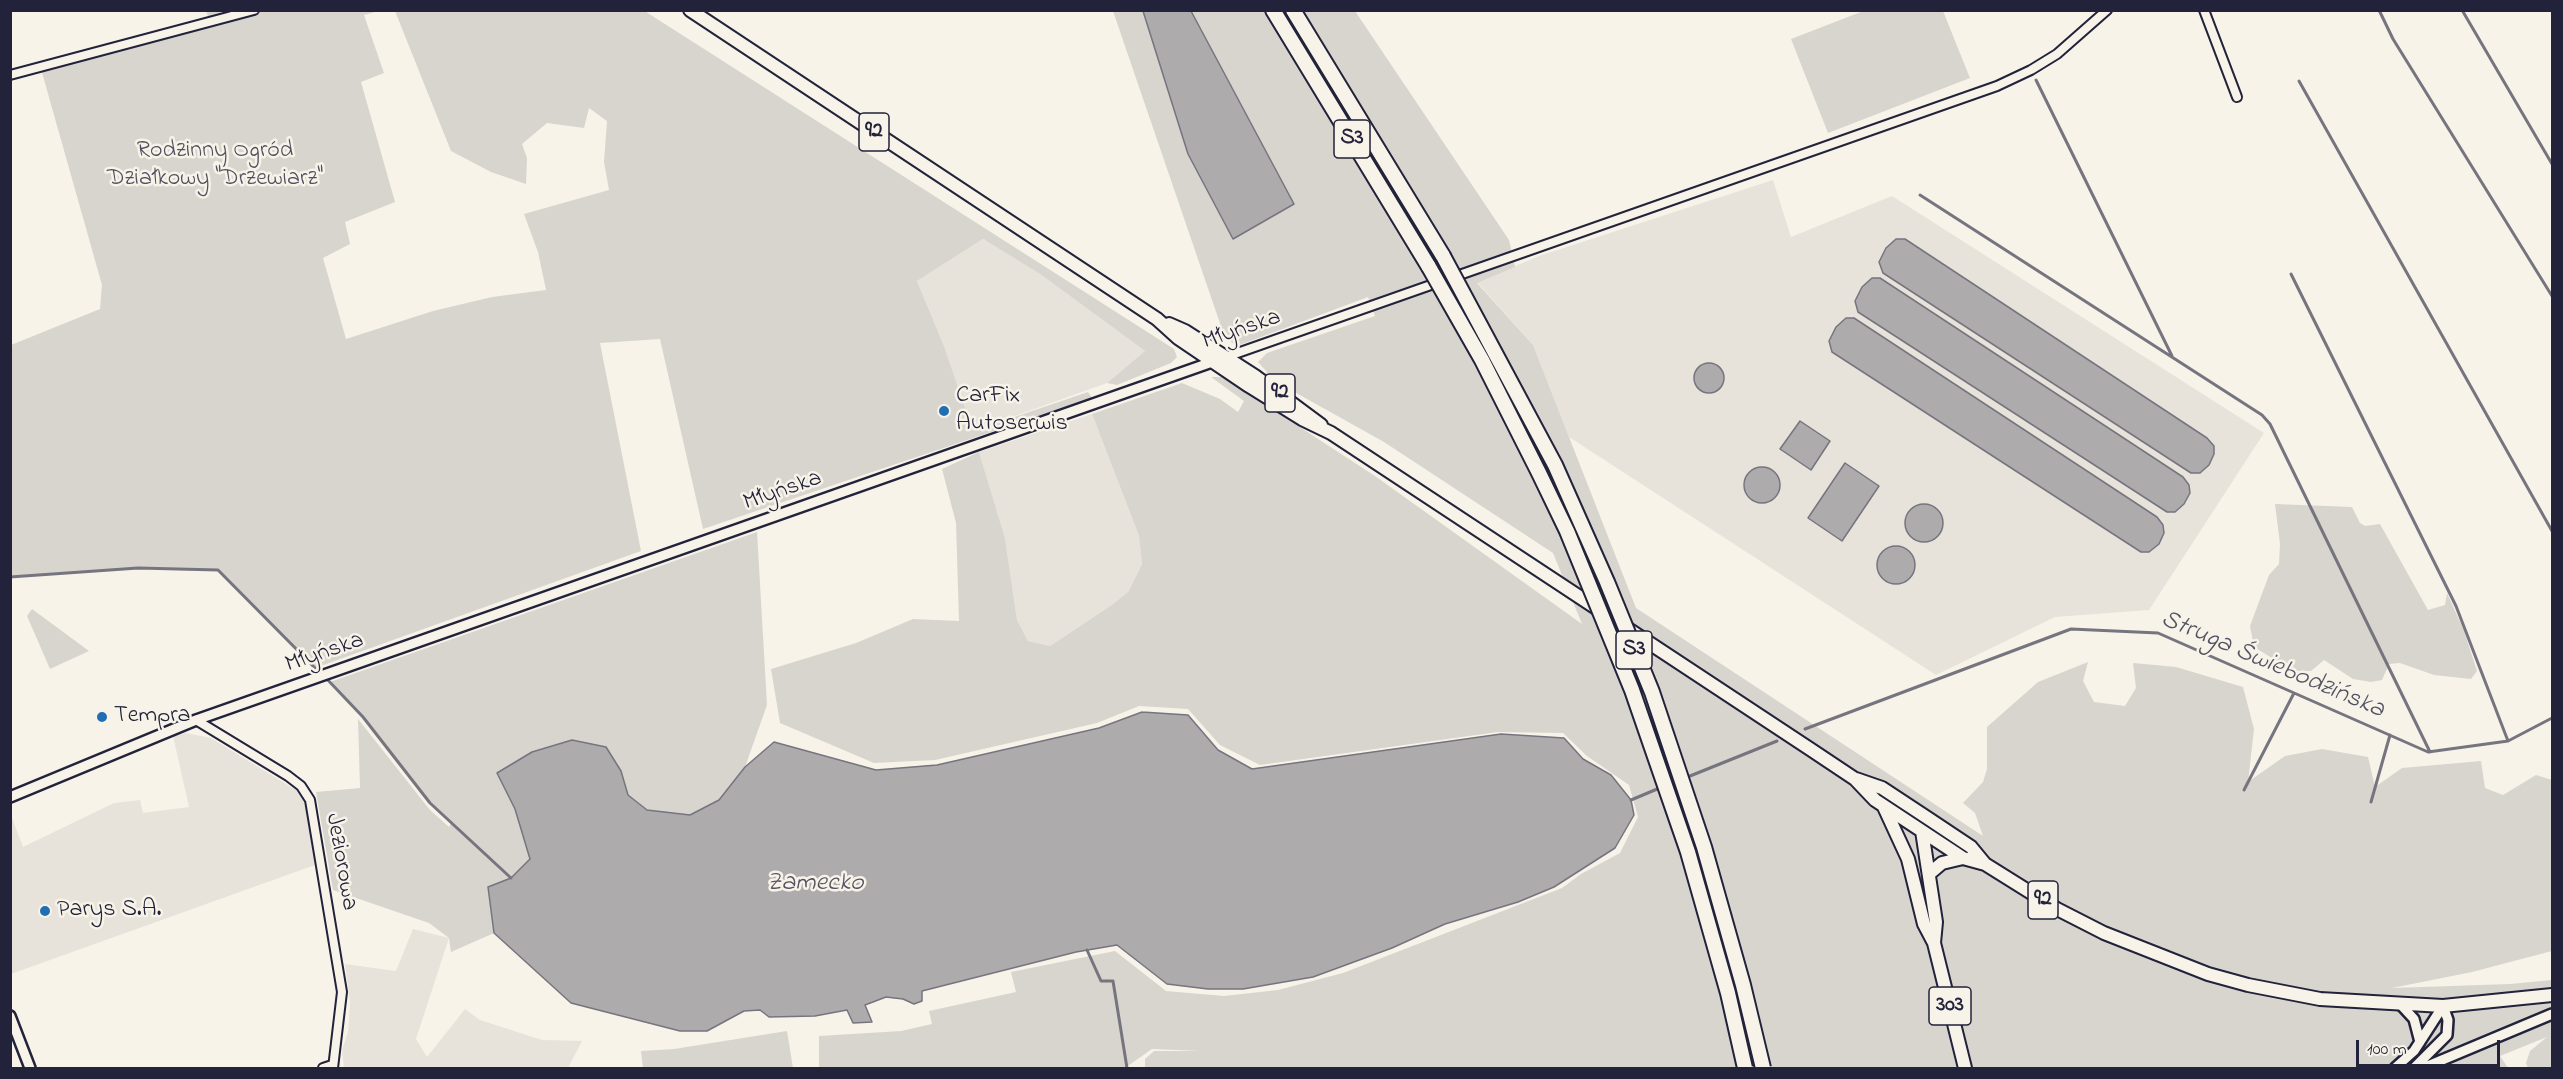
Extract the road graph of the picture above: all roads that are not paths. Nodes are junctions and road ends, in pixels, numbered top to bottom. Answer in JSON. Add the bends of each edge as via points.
{"nodes":[{"id":1,"x":254,"y":10,"type":"edge"},
{"id":2,"x":690,"y":10,"type":"edge"},
{"id":3,"x":1274,"y":10,"type":"edge"},
{"id":4,"x":1293,"y":10,"type":"edge"},
{"id":5,"x":2107,"y":10,"type":"edge"},
{"id":6,"x":2204,"y":10,"type":"edge"},
{"id":7,"x":10,"y":75,"type":"edge"},
{"id":8,"x":2238,"y":96,"type":"dead end"},
{"id":9,"x":1219,"y":359,"type":"junction"},
{"id":10,"x":196,"y":720,"type":"junction"},
{"id":11,"x":1855,"y":779,"type":"junction"},
{"id":12,"x":10,"y":797,"type":"edge"},
{"id":13,"x":1884,"y":807,"type":"junction"},
{"id":14,"x":1929,"y":819,"type":"junction"},
{"id":15,"x":1922,"y":831,"type":"junction"},
{"id":16,"x":1963,"y":858,"type":"junction"},
{"id":17,"x":1908,"y":859,"type":"junction"},
{"id":18,"x":1985,"y":864,"type":"junction"},
{"id":19,"x":1929,"y":874,"type":"junction"},
{"id":20,"x":1934,"y":943,"type":"junction"},
{"id":21,"x":2553,"y":995,"type":"edge"},
{"id":22,"x":2402,"y":1006,"type":"junction"},
{"id":23,"x":2443,"y":1006,"type":"junction"},
{"id":24,"x":2553,"y":1014,"type":"edge"},
{"id":25,"x":10,"y":1016,"type":"edge"},
{"id":26,"x":2420,"y":1042,"type":"junction"},
{"id":27,"x":333,"y":1066,"type":"edge"},
{"id":28,"x":30,"y":1068,"type":"edge"},
{"id":29,"x":323,"y":1068,"type":"edge"},
{"id":30,"x":1745,"y":1068,"type":"edge"},
{"id":31,"x":1763,"y":1068,"type":"edge"},
{"id":32,"x":1965,"y":1068,"type":"edge"},
{"id":33,"x":2395,"y":1068,"type":"edge"},
{"id":34,"x":2415,"y":1068,"type":"edge"}],
"edges":[{"from":1,"to":7,"type":"street"},
{"from":2,"to":9,"type":"main road","number":"92","via":[[1157,319],[1178,338]]},
{"from":3,"to":30,"type":"highway","number":"S3","bridge":true,"via":[[1482,360],[1571,540],[1632,690],[1691,863]]},
{"from":4,"to":31,"type":"highway","number":"S3","bridge":true,"via":[[1443,256],[1555,465],[1607,582],[1652,692],[1704,848]]},
{"from":5,"to":9,"type":"street","name":"Młyńska","via":[[2069,46],[2014,79]]},
{"from":6,"to":8,"type":"street"},
{"from":9,"to":10,"type":"street","name":"Młyńska"},
{"from":9,"to":11,"type":"main road","number":"92","via":[[1302,419],[1331,433]]},
{"from":10,"to":12,"type":"street","name":"Młyńska"},
{"from":10,"to":27,"type":"street","name":"Jeziorowa","via":[[288,776],[310,800],[342,992]]},
{"from":11,"to":13,"type":"main road","number":"92"},
{"from":11,"to":14,"type":"main road","number":"92","via":[[1882,788]]},
{"from":13,"to":15,"type":"main road","number":"92"},
{"from":13,"to":17,"type":"main road","number":"303"},
{"from":14,"to":15,"type":"main road"},
{"from":14,"to":18,"type":"main road","number":"92","via":[[1971,847]]},
{"from":15,"to":16,"type":"main road","number":"92"},
{"from":15,"to":17,"type":"main road","via":[[1912,840]]},
{"from":15,"to":19,"type":"main road","number":"303"},
{"from":16,"to":18,"type":"main road","number":"92"},
{"from":16,"to":19,"type":"main road","via":[[1942,863]]},
{"from":17,"to":20,"type":"main road","number":"303","via":[[1924,924]]},
{"from":18,"to":22,"type":"main road","number":"92","via":[[2104,933],[2187,967],[2289,994]]},
{"from":19,"to":20,"type":"main road","number":"303","via":[[1936,922]]},
{"from":20,"to":32,"type":"main road","number":"303"},
{"from":21,"to":23,"type":"main road","number":"92"},
{"from":22,"to":23,"type":"main road","number":"92"},
{"from":22,"to":26,"type":"street","via":[[2414,1019]]},
{"from":23,"to":26,"type":"street"},
{"from":23,"to":34,"type":"street","via":[[2448,1020],[2447,1035]]},
{"from":24,"to":34,"type":"street"},
{"from":25,"to":28,"type":"street"},
{"from":26,"to":33,"type":"street"},
{"from":27,"to":29,"type":"street"}]}
